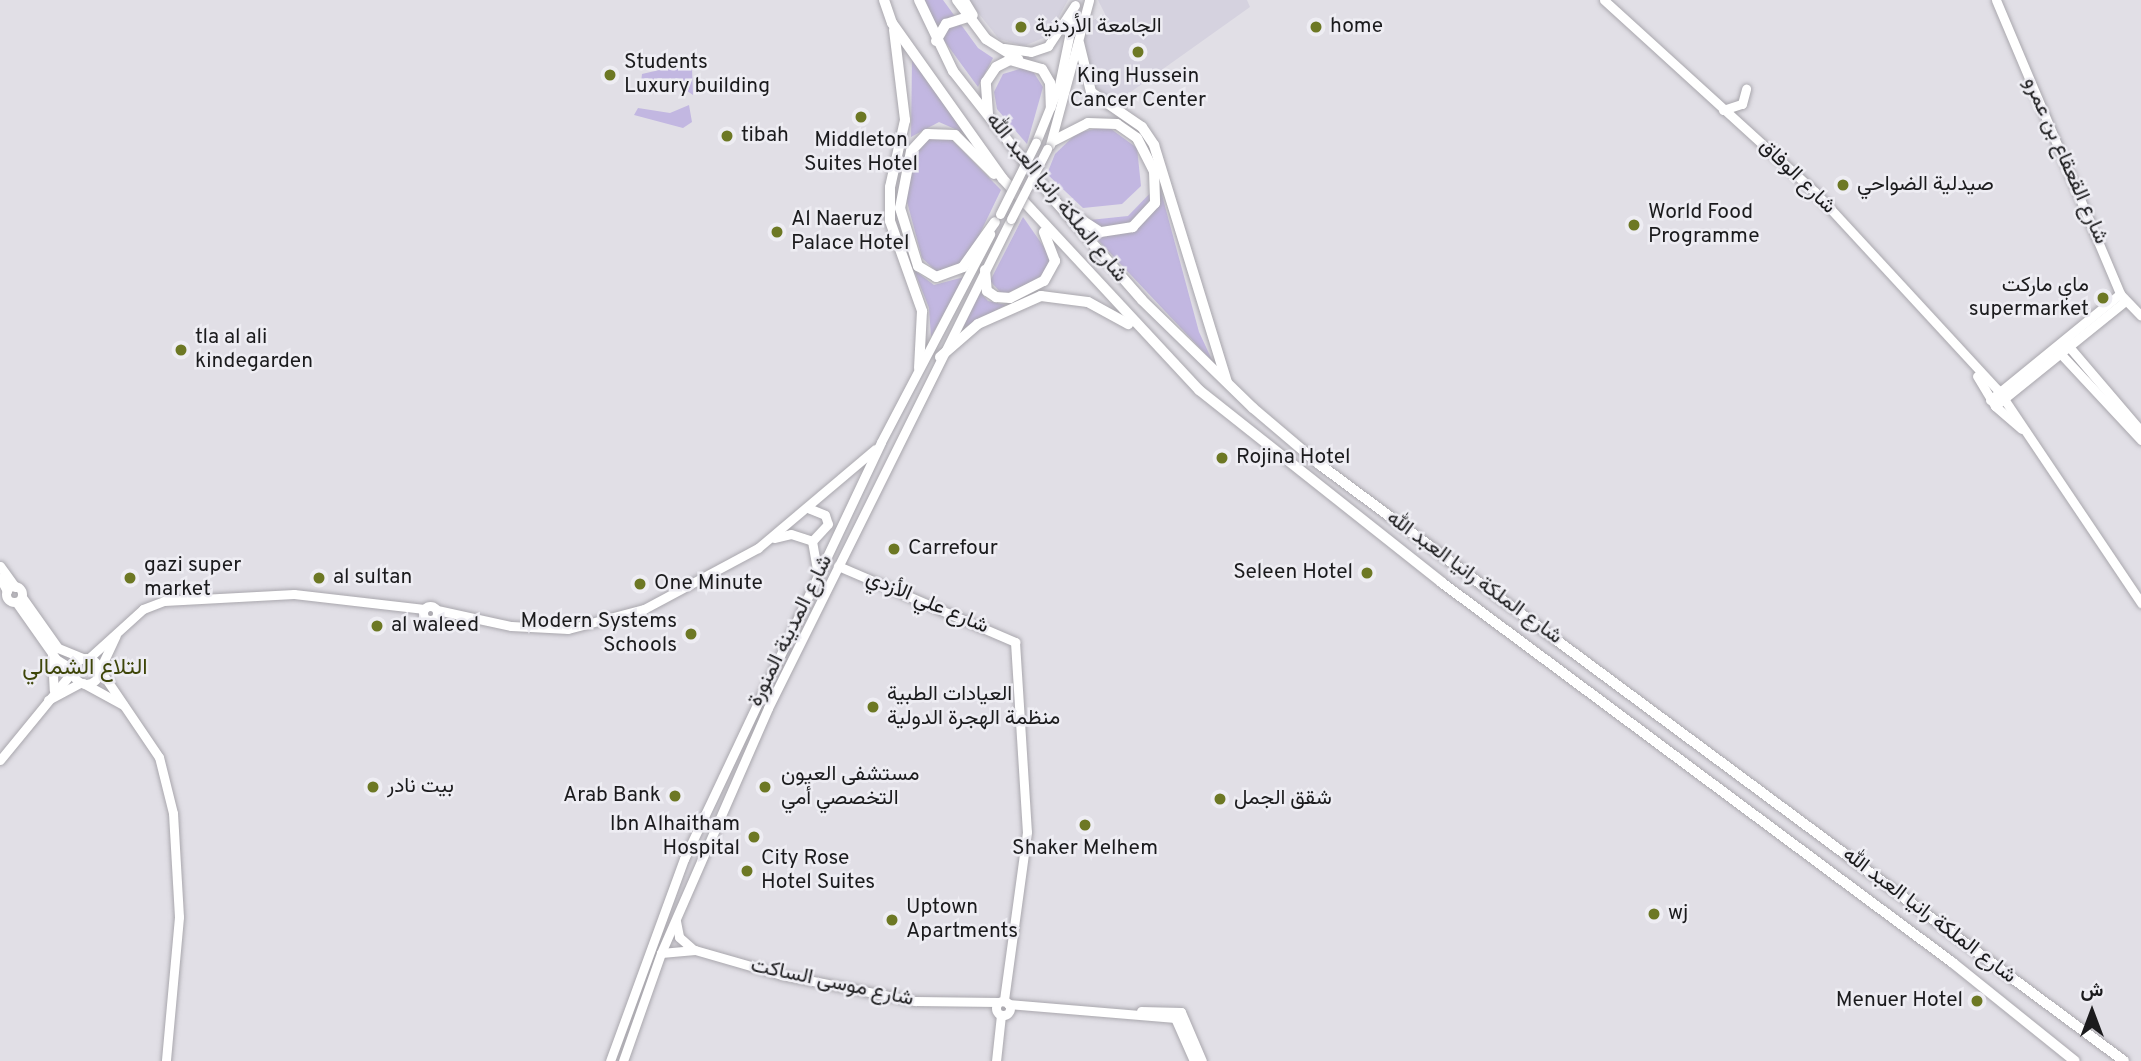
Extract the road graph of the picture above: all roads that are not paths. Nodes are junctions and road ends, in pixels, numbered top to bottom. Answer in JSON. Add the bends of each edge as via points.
{"nodes":[{"id":1,"x":884,"y":0,"type":"edge"},
{"id":2,"x":919,"y":0,"type":"edge"},
{"id":3,"x":957,"y":0,"type":"edge"},
{"id":4,"x":964,"y":0,"type":"edge"},
{"id":5,"x":1089,"y":0,"type":"edge"},
{"id":6,"x":1604,"y":0,"type":"edge"},
{"id":7,"x":1996,"y":0,"type":"edge"},
{"id":8,"x":1076,"y":2,"type":"edge"},
{"id":9,"x":968,"y":17,"type":"junction"},
{"id":10,"x":892,"y":23,"type":"junction"},
{"id":11,"x":936,"y":41,"type":"junction"},
{"id":12,"x":1079,"y":43,"type":"junction"},
{"id":13,"x":1021,"y":60,"type":"junction"},
{"id":14,"x":1746,"y":89,"type":"dead end"},
{"id":15,"x":1051,"y":107,"type":"junction"},
{"id":16,"x":1723,"y":110,"type":"junction"},
{"id":17,"x":988,"y":114,"type":"junction"},
{"id":18,"x":1050,"y":145,"type":"junction"},
{"id":19,"x":1003,"y":179,"type":"junction"},
{"id":20,"x":1056,"y":202,"type":"junction"},
{"id":21,"x":998,"y":218,"type":"junction"},
{"id":22,"x":1040,"y":222,"type":"junction"},
{"id":23,"x":985,"y":270,"type":"junction"},
{"id":24,"x":2123,"y":297,"type":"junction"},
{"id":25,"x":2141,"y":316,"type":"edge"},
{"id":26,"x":1137,"y":329,"type":"junction"},
{"id":27,"x":2061,"y":346,"type":"junction"},
{"id":28,"x":940,"y":357,"type":"junction"},
{"id":29,"x":919,"y":368,"type":"junction"},
{"id":30,"x":1975,"y":371,"type":"junction"},
{"id":31,"x":1228,"y":386,"type":"junction"},
{"id":32,"x":2001,"y":394,"type":"junction"},
{"id":33,"x":1993,"y":403,"type":"junction"},
{"id":34,"x":2115,"y":408,"type":"junction"},
{"id":35,"x":2022,"y":430,"type":"junction"},
{"id":36,"x":2141,"y":431,"type":"edge"},
{"id":37,"x":2141,"y":440,"type":"edge"},
{"id":38,"x":881,"y":442,"type":"junction"},
{"id":39,"x":808,"y":508,"type":"junction"},
{"id":40,"x":773,"y":538,"type":"junction"},
{"id":41,"x":812,"y":541,"type":"junction"},
{"id":42,"x":0,"y":566,"type":"edge"},
{"id":43,"x":838,"y":566,"type":"junction"},
{"id":44,"x":818,"y":576,"type":"junction"},
{"id":45,"x":0,"y":578,"type":"edge"},
{"id":46,"x":7,"y":593,"type":"edge"},
{"id":47,"x":17,"y":600,"type":"junction"},
{"id":48,"x":2141,"y":603,"type":"edge"},
{"id":49,"x":0,"y":609,"type":"edge"},
{"id":50,"x":116,"y":633,"type":"junction"},
{"id":51,"x":52,"y":654,"type":"junction"},
{"id":52,"x":87,"y":658,"type":"junction"},
{"id":53,"x":101,"y":669,"type":"junction"},
{"id":54,"x":72,"y":671,"type":"junction"},
{"id":55,"x":82,"y":683,"type":"junction"},
{"id":56,"x":54,"y":690,"type":"junction"},
{"id":57,"x":44,"y":703,"type":"junction"},
{"id":58,"x":130,"y":710,"type":"junction"},
{"id":59,"x":0,"y":760,"type":"edge"},
{"id":60,"x":676,"y":919,"type":"junction"},
{"id":61,"x":695,"y":950,"type":"junction"},
{"id":62,"x":661,"y":953,"type":"junction"},
{"id":63,"x":1003,"y":1007,"type":"junction"},
{"id":64,"x":1141,"y":1011,"type":"junction"},
{"id":65,"x":165,"y":1058,"type":"edge"},
{"id":66,"x":610,"y":1061,"type":"edge"},
{"id":67,"x":623,"y":1061,"type":"edge"},
{"id":68,"x":996,"y":1061,"type":"edge"},
{"id":69,"x":1194,"y":1061,"type":"edge"},
{"id":70,"x":1202,"y":1061,"type":"edge"},
{"id":71,"x":2075,"y":1061,"type":"edge"},
{"id":72,"x":2124,"y":1061,"type":"edge"}],
"edges":[{"from":1,"to":10,"type":"main road","name":"شارع الملكة رانيا العبد الله"},
{"from":2,"to":11,"type":"main road","name":"شارع الملكة رانيا العبد الله"},
{"from":3,"to":9,"type":"main road"},
{"from":4,"to":8,"type":"street","via":[[994,42],[1021,52],[1040,50],[1056,39]]},
{"from":5,"to":12,"type":"street","name":"شارع المدينة المنورة"},
{"from":6,"to":16,"type":"street","name":"شارع الوفاق"},
{"from":7,"to":24,"type":"street","name":"شارع القعقاع بن عمرو"},
{"from":8,"to":15,"type":"street","name":"شارع المدينة المنورة"},
{"from":9,"to":11,"type":"main road","via":[[946,24]]},
{"from":9,"to":13,"type":"main road","via":[[993,46]]},
{"from":10,"to":19,"type":"main road","name":"شارع الملكة رانيا العبد الله"},
{"from":10,"to":29,"type":"main road","via":[[905,120],[890,187],[890,221],[922,312]]},
{"from":11,"to":17,"type":"main road","name":"شارع الملكة رانيا العبد الله"},
{"from":12,"to":18,"type":"street","name":"شارع المدينة المنورة"},
{"from":12,"to":31,"type":"main road","via":[[1091,92],[1142,127],[1154,145]]},
{"from":13,"to":15,"type":"main road","via":[[1047,75]]},
{"from":13,"to":17,"type":"main road","via":[[1003,63],[989,75]]},
{"from":14,"to":16,"type":"street","via":[[1742,103]]},
{"from":15,"to":21,"type":"street","name":"شارع المدينة المنورة","bridge":true},
{"from":16,"to":30,"type":"street","name":"شارع الوفاق","via":[[1815,192]]},
{"from":17,"to":20,"type":"main road","name":"شارع الملكة رانيا العبد الله"},
{"from":18,"to":20,"type":"main road","via":[[1096,122],[1124,128],[1147,152],[1156,191],[1142,222],[1111,233],[1086,225]]},
{"from":18,"to":23,"type":"street","name":"شارع المدينة المنورة","bridge":true},
{"from":19,"to":21,"type":"main road","via":[[955,135],[942,131],[915,145],[902,177],[905,235],[918,266],[930,275],[963,267]]},
{"from":19,"to":22,"type":"main road","name":"شارع الملكة رانيا العبد الله"},
{"from":20,"to":31,"type":"main road","name":"شارع الملكة رانيا العبد الله","via":[[1111,268]]},
{"from":21,"to":29,"type":"street","name":"شارع المدينة المنورة"},
{"from":22,"to":23,"type":"main road","via":[[1055,255],[1044,281],[1010,298],[996,297],[987,291]]},
{"from":22,"to":26,"type":"main road","name":"شارع الملكة رانيا العبد الله"},
{"from":23,"to":28,"type":"street","name":"شارع المدينة المنورة"},
{"from":24,"to":25,"type":"street","name":"شارع القعقاع بن عمرو"},
{"from":24,"to":27,"type":"street"},
{"from":26,"to":28,"type":"main road","via":[[1088,302],[1041,296],[978,324]]},
{"from":26,"to":71,"type":"main road","name":"شارع الملكة رانيا العبد الله","via":[[1277,456],[1953,962]]},
{"from":27,"to":32,"type":"street"},
{"from":27,"to":34,"type":"street"},
{"from":28,"to":43,"type":"street","name":"شارع المدينة المنورة"},
{"from":29,"to":38,"type":"street","name":"شارع المدينة المنورة"},
{"from":30,"to":32,"type":"street","name":"شارع الوفاق"},
{"from":30,"to":33,"type":"street","name":"شارع الوفاق"},
{"from":31,"to":72,"type":"main road","name":"شارع الملكة رانيا العبد الله","via":[[1319,464]]},
{"from":32,"to":33,"type":"street"},
{"from":32,"to":35,"type":"street","name":"شارع الوفاق"},
{"from":33,"to":35,"type":"street","name":"شارع الوفاق"},
{"from":34,"to":36,"type":"street"},
{"from":34,"to":37,"type":"street"},
{"from":35,"to":48,"type":"street","name":"شارع الوفاق","via":[[2092,522]]},
{"from":38,"to":39,"type":"street"},
{"from":38,"to":44,"type":"street","name":"شارع المدينة المنورة"},
{"from":39,"to":40,"type":"street"},
{"from":39,"to":41,"type":"street","via":[[825,515],[828,524]]},
{"from":40,"to":41,"type":"street","via":[[791,534]]},
{"from":40,"to":50,"type":"street","via":[[644,609],[592,627],[520,627],[437,613],[430,620],[424,612],[395,606],[293,594],[195,598],[152,605]]},
{"from":41,"to":44,"type":"street"},
{"from":42,"to":46,"type":"street"},
{"from":43,"to":60,"type":"street","name":"شارع المدينة المنورة","via":[[768,708]]},
{"from":43,"to":63,"type":"street","name":"شارع علي الأزدي","via":[[1015,642],[1027,832]]},
{"from":44,"to":66,"type":"street","name":"شارع المدينة المنورة","via":[[684,859]]},
{"from":45,"to":46,"type":"street"},
{"from":46,"to":47,"type":"street"},
{"from":46,"to":47,"type":"street"},
{"from":47,"to":49,"type":"street"},
{"from":47,"to":51,"type":"street"},
{"from":47,"to":52,"type":"street","via":[[58,648]]},
{"from":50,"to":52,"type":"street"},
{"from":50,"to":53,"type":"street"},
{"from":51,"to":54,"type":"street"},
{"from":51,"to":56,"type":"street"},
{"from":52,"to":53,"type":"street"},
{"from":52,"to":54,"type":"street"},
{"from":53,"to":55,"type":"street"},
{"from":53,"to":58,"type":"street"},
{"from":54,"to":55,"type":"street"},
{"from":54,"to":56,"type":"street"},
{"from":55,"to":57,"type":"street"},
{"from":55,"to":58,"type":"street"},
{"from":56,"to":57,"type":"street"},
{"from":57,"to":59,"type":"street"},
{"from":58,"to":65,"type":"street","via":[[162,765],[176,833],[179,917]]},
{"from":60,"to":61,"type":"street","via":[[679,937]]},
{"from":60,"to":62,"type":"street","name":"شارع المدينة المنورة"},
{"from":61,"to":62,"type":"street","name":"شارع موسى الساكت"},
{"from":61,"to":63,"type":"street","name":"شارع موسى الساكت","via":[[881,996]]},
{"from":62,"to":67,"type":"street","name":"شارع المدينة المنورة"},
{"from":63,"to":64,"type":"street","name":"شارع موسى الساكت"},
{"from":63,"to":68,"type":"street"},
{"from":64,"to":69,"type":"street","name":"شارع موسى الساكت","via":[[1175,1018]]},
{"from":64,"to":70,"type":"street","name":"شارع موسى الساكت","via":[[1181,1012]]}]}
